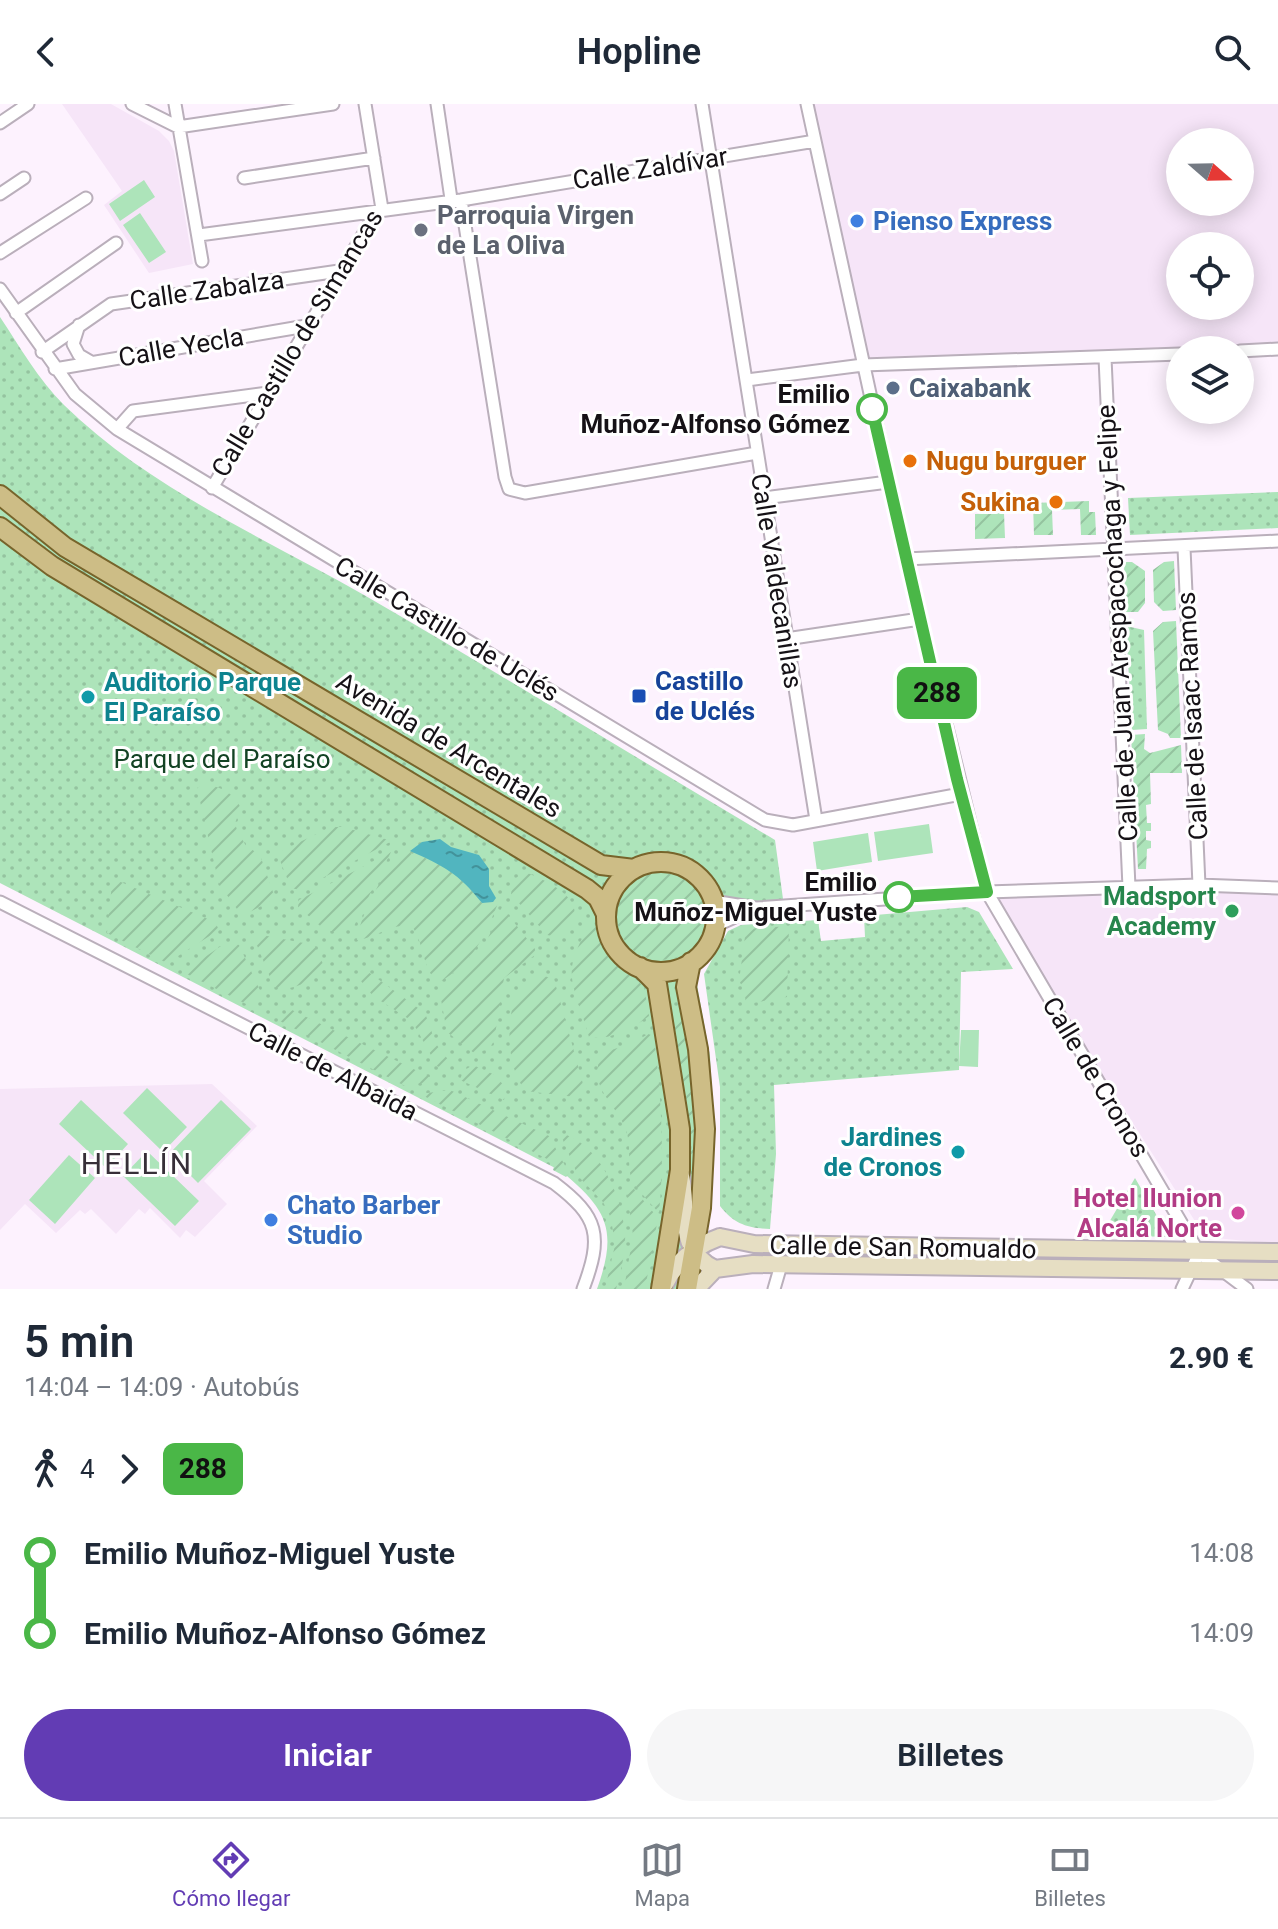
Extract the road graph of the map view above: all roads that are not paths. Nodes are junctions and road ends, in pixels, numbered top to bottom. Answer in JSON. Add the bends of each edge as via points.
{"nodes":[{"id":1,"x":28,"y":104,"type":"edge"},
{"id":2,"x":132,"y":104,"type":"edge"},
{"id":3,"x":175,"y":104,"type":"edge"},
{"id":4,"x":333,"y":104,"type":"edge"},
{"id":5,"x":365,"y":104,"type":"edge"},
{"id":6,"x":437,"y":104,"type":"edge"},
{"id":7,"x":702,"y":104,"type":"edge"},
{"id":8,"x":807,"y":104,"type":"edge"},
{"id":9,"x":0,"y":123,"type":"edge"},
{"id":10,"x":178,"y":127,"type":"junction"},
{"id":11,"x":815,"y":141,"type":"junction"},
{"id":12,"x":374,"y":158,"type":"junction"},
{"id":13,"x":711,"y":159,"type":"junction"},
{"id":14,"x":24,"y":178,"type":"dead end"},
{"id":15,"x":244,"y":178,"type":"dead end"},
{"id":16,"x":0,"y":194,"type":"edge"},
{"id":17,"x":86,"y":198,"type":"dead end"},
{"id":18,"x":456,"y":199,"type":"junction"},
{"id":19,"x":382,"y":209,"type":"junction"},
{"id":20,"x":199,"y":235,"type":"junction"},
{"id":21,"x":116,"y":243,"type":"dead end"},
{"id":22,"x":0,"y":253,"type":"edge"},
{"id":23,"x":202,"y":261,"type":"dead end"},
{"id":24,"x":339,"y":271,"type":"junction"},
{"id":25,"x":0,"y":289,"type":"edge"},
{"id":26,"x":16,"y":313,"type":"junction"},
{"id":27,"x":79,"y":325,"type":"junction"},
{"id":28,"x":306,"y":326,"type":"junction"},
{"id":29,"x":1278,"y":349,"type":"edge"},
{"id":30,"x":1254,"y":350,"type":"edge"},
{"id":31,"x":42,"y":352,"type":"junction"},
{"id":32,"x":1166,"y":355,"type":"edge"},
{"id":33,"x":1105,"y":358,"type":"junction"},
{"id":34,"x":91,"y":362,"type":"junction"},
{"id":35,"x":863,"y":365,"type":"junction"},
{"id":36,"x":55,"y":369,"type":"junction"},
{"id":37,"x":747,"y":380,"type":"junction"},
{"id":38,"x":268,"y":393,"type":"junction"},
{"id":39,"x":117,"y":429,"type":"junction"},
{"id":40,"x":757,"y":453,"type":"junction"},
{"id":41,"x":888,"y":482,"type":"junction"},
{"id":42,"x":212,"y":488,"type":"junction"},
{"id":43,"x":0,"y":495,"type":"edge"},
{"id":44,"x":764,"y":498,"type":"junction"},
{"id":45,"x":0,"y":527,"type":"edge"},
{"id":46,"x":1278,"y":541,"type":"edge"},
{"id":47,"x":1184,"y":548,"type":"junction"},
{"id":48,"x":1115,"y":551,"type":"junction"},
{"id":49,"x":906,"y":559,"type":"junction"},
{"id":50,"x":920,"y":619,"type":"junction"},
{"id":51,"x":786,"y":639,"type":"junction"},
{"id":52,"x":961,"y":794,"type":"junction"},
{"id":53,"x":816,"y":820,"type":"junction"},
{"id":54,"x":634,"y":869,"type":"junction"},
{"id":55,"x":1199,"y":885,"type":"junction"},
{"id":56,"x":1129,"y":887,"type":"junction"},
{"id":57,"x":1278,"y":888,"type":"edge"},
{"id":58,"x":987,"y":892,"type":"junction"},
{"id":59,"x":713,"y":901,"type":"junction"},
{"id":60,"x":0,"y":902,"type":"edge"},
{"id":61,"x":756,"y":908,"type":"junction"},
{"id":62,"x":606,"y":914,"type":"junction"},
{"id":63,"x":715,"y":926,"type":"junction"},
{"id":64,"x":691,"y":962,"type":"junction"},
{"id":65,"x":640,"y":967,"type":"junction"},
{"id":66,"x":680,"y":1170,"type":"junction"},
{"id":67,"x":701,"y":1208,"type":"junction"},
{"id":68,"x":720,"y":1237,"type":"junction"},
{"id":69,"x":693,"y":1251,"type":"junction"},
{"id":70,"x":1278,"y":1252,"type":"edge"},
{"id":71,"x":1199,"y":1253,"type":"junction"},
{"id":72,"x":781,"y":1265,"type":"junction"},
{"id":73,"x":715,"y":1269,"type":"junction"},
{"id":74,"x":1191,"y":1269,"type":"junction"},
{"id":75,"x":1227,"y":1271,"type":"junction"},
{"id":76,"x":1278,"y":1271,"type":"edge"},
{"id":77,"x":583,"y":1289,"type":"edge"},
{"id":78,"x":662,"y":1289,"type":"edge"},
{"id":79,"x":687,"y":1289,"type":"edge"},
{"id":80,"x":696,"y":1289,"type":"edge"},
{"id":81,"x":774,"y":1289,"type":"edge"},
{"id":82,"x":1182,"y":1289,"type":"edge"},
{"id":83,"x":1247,"y":1289,"type":"edge"}],
"edges":[{"from":1,"to":9,"type":"street"},
{"from":2,"to":10,"type":"street"},
{"from":3,"to":10,"type":"street"},
{"from":4,"to":10,"type":"street"},
{"from":5,"to":12,"type":"street","name":"Calle Castillo de Simancas"},
{"from":6,"to":18,"type":"street"},
{"from":7,"to":13,"type":"street","name":"Calle Valdecanillas"},
{"from":8,"to":11,"type":"street","name":"Calle de Cronos"},
{"from":10,"to":20,"type":"street"},
{"from":11,"to":13,"type":"street","name":"Calle Zaldívar"},
{"from":11,"to":35,"type":"street","name":"Calle de Cronos"},
{"from":12,"to":15,"type":"street"},
{"from":12,"to":19,"type":"street","name":"Calle Castillo de Simancas"},
{"from":13,"to":18,"type":"street","name":"Calle Zaldívar"},
{"from":13,"to":37,"type":"street","name":"Calle Valdecanillas"},
{"from":14,"to":16,"type":"street"},
{"from":17,"to":22,"type":"street"},
{"from":18,"to":19,"type":"street","name":"Calle Zaldívar"},
{"from":18,"to":40,"type":"street","via":[[509,489],[525,493]]},
{"from":19,"to":20,"type":"street","name":"Calle Zaldívar"},
{"from":19,"to":24,"type":"street","name":"Calle Castillo de Simancas"},
{"from":20,"to":23,"type":"street"},
{"from":21,"to":26,"type":"street"},
{"from":24,"to":27,"type":"street","name":"Calle Zabalza","via":[[111,304]]},
{"from":24,"to":28,"type":"street","name":"Calle Castillo de Simancas"},
{"from":25,"to":26,"type":"street","name":"Calle Castillo de Uclés"},
{"from":26,"to":31,"type":"street","name":"Calle Castillo de Uclés"},
{"from":27,"to":31,"type":"street","name":"Calle Zabalza"},
{"from":27,"to":34,"type":"street","via":[[73,344]]},
{"from":28,"to":34,"type":"street","name":"Calle Yecla"},
{"from":28,"to":38,"type":"street","name":"Calle Castillo de Simancas"},
{"from":29,"to":30,"type":"street"},
{"from":31,"to":36,"type":"street","name":"Calle Castillo de Uclés"},
{"from":32,"to":33,"type":"street"},
{"from":33,"to":35,"type":"street"},
{"from":33,"to":48,"type":"street","name":"Calle de Juan Arespacochaga y Felipe"},
{"from":34,"to":36,"type":"street","name":"Calle Yecla"},
{"from":35,"to":37,"type":"street"},
{"from":35,"to":41,"type":"street","name":"Calle de Cronos"},
{"from":36,"to":39,"type":"street","name":"Calle Castillo de Uclés","via":[[75,394]]},
{"from":37,"to":40,"type":"street","name":"Calle Valdecanillas"},
{"from":38,"to":39,"type":"street","via":[[133,411]]},
{"from":38,"to":42,"type":"street","name":"Calle Castillo de Simancas"},
{"from":39,"to":42,"type":"street","name":"Calle Castillo de Uclés"},
{"from":40,"to":44,"type":"street","name":"Calle Valdecanillas"},
{"from":41,"to":44,"type":"street"},
{"from":41,"to":49,"type":"street","name":"Calle de Cronos"},
{"from":42,"to":53,"type":"street","name":"Calle Castillo de Uclés","via":[[765,820],[793,825]]},
{"from":43,"to":54,"type":"main road","name":"Avenida de Arcentales","via":[[65,547],[601,865]]},
{"from":44,"to":51,"type":"street","name":"Calle Valdecanillas"},
{"from":45,"to":62,"type":"main road","name":"Avenida de Arcentales","via":[[52,566],[587,889]]},
{"from":46,"to":47,"type":"street"},
{"from":47,"to":48,"type":"street"},
{"from":47,"to":55,"type":"street","name":"Calle de Isaac Ramos"},
{"from":48,"to":49,"type":"street"},
{"from":48,"to":56,"type":"street","name":"Calle de Juan Arespacochaga y Felipe"},
{"from":49,"to":50,"type":"street","name":"Calle de Cronos"},
{"from":50,"to":51,"type":"street"},
{"from":50,"to":52,"type":"street","name":"Calle de Cronos"},
{"from":51,"to":53,"type":"street","name":"Calle Valdecanillas"},
{"from":52,"to":53,"type":"street","name":"Calle Castillo de Uclés"},
{"from":52,"to":58,"type":"street","name":"Calle de Cronos"},
{"from":54,"to":59,"type":"main road","via":[[657,862],[681,866],[701,880]]},
{"from":54,"to":62,"type":"main road","via":[[614,888]]},
{"from":55,"to":56,"type":"street"},
{"from":55,"to":57,"type":"street"},
{"from":56,"to":58,"type":"street"},
{"from":58,"to":61,"type":"street"},
{"from":58,"to":71,"type":"street","name":"Calle de Cronos"},
{"from":59,"to":61,"type":"street"},
{"from":59,"to":63,"type":"main road"},
{"from":60,"to":77,"type":"street","name":"Calle de Albaida","via":[[554,1183],[582,1204],[597,1233]]},
{"from":61,"to":63,"type":"street"},
{"from":62,"to":65,"type":"main road","via":[[612,942]]},
{"from":63,"to":64,"type":"main road","via":[[706,947]]},
{"from":64,"to":65,"type":"main road","via":[[671,970]]},
{"from":64,"to":67,"type":"main road","via":[[686,987],[705,1129]]},
{"from":65,"to":66,"type":"main road","via":[[657,984],[676,1091]]},
{"from":66,"to":69,"type":"main road","via":[[686,1194],[683,1228]]},
{"from":66,"to":78,"type":"main road"},
{"from":67,"to":68,"type":"main road"},
{"from":67,"to":69,"type":"main road"},
{"from":68,"to":69,"type":"main road"},
{"from":68,"to":71,"type":"main road","name":"Calle de San Romualdo","via":[[754,1244]]},
{"from":69,"to":73,"type":"main road"},
{"from":69,"to":78,"type":"main road"},
{"from":69,"to":79,"type":"main road"},
{"from":70,"to":71,"type":"main road","name":"Calle de San Romualdo"},
{"from":71,"to":74,"type":"street"},
{"from":71,"to":75,"type":"street","name":"Calle de Cronos"},
{"from":72,"to":73,"type":"main road","name":"Calle de San Romualdo"},
{"from":72,"to":74,"type":"main road","name":"Calle de San Romualdo"},
{"from":72,"to":81,"type":"street"},
{"from":73,"to":80,"type":"main road"},
{"from":74,"to":75,"type":"main road","name":"Calle de San Romualdo"},
{"from":74,"to":82,"type":"street"},
{"from":75,"to":76,"type":"main road","name":"Calle de San Romualdo"},
{"from":75,"to":83,"type":"street","name":"Calle de Cronos"}]}
